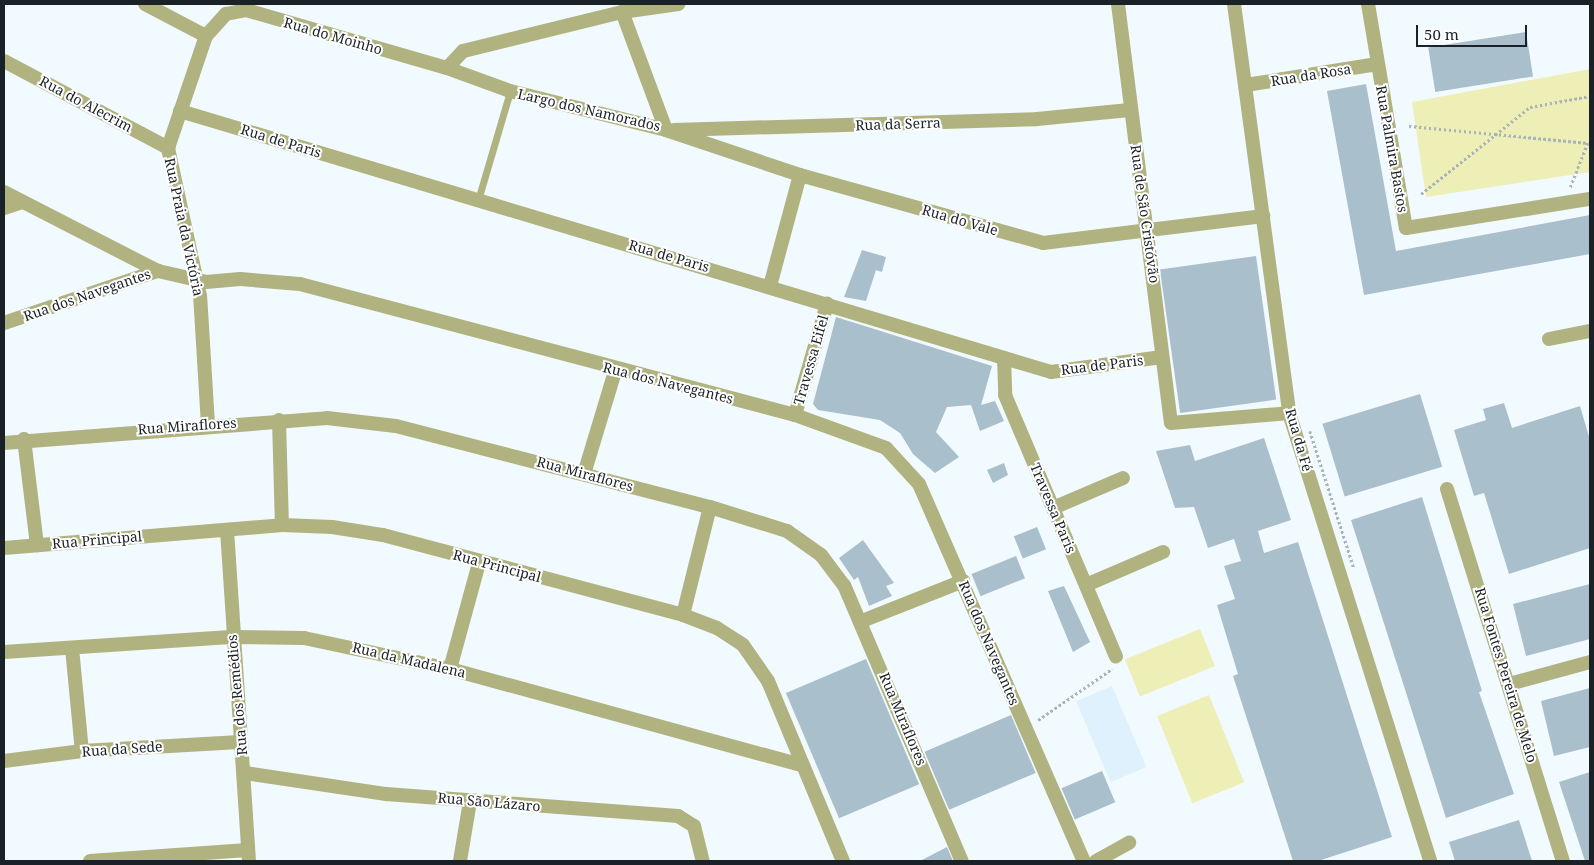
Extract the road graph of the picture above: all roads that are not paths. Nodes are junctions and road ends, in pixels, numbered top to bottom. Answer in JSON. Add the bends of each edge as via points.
{"nodes":[{"id":1,"x":145,"y":4,"type":"edge"},
{"id":2,"x":678,"y":4,"type":"edge"},
{"id":3,"x":1118,"y":4,"type":"edge"},
{"id":4,"x":1234,"y":4,"type":"edge"},
{"id":5,"x":1368,"y":4,"type":"edge"},
{"id":6,"x":622,"y":12,"type":"junction"},
{"id":7,"x":206,"y":36,"type":"junction"},
{"id":8,"x":4,"y":61,"type":"edge"},
{"id":9,"x":1377,"y":64,"type":"junction"},
{"id":10,"x":447,"y":68,"type":"junction"},
{"id":11,"x":1246,"y":85,"type":"junction"},
{"id":12,"x":510,"y":91,"type":"junction"},
{"id":13,"x":1130,"y":110,"type":"junction"},
{"id":14,"x":180,"y":111,"type":"junction"},
{"id":15,"x":666,"y":130,"type":"junction"},
{"id":16,"x":168,"y":148,"type":"junction"},
{"id":17,"x":800,"y":175,"type":"junction"},
{"id":18,"x":4,"y":192,"type":"edge"},
{"id":19,"x":1590,"y":199,"type":"edge"},
{"id":20,"x":478,"y":200,"type":"junction"},
{"id":21,"x":22,"y":202,"type":"junction"},
{"id":22,"x":4,"y":208,"type":"edge"},
{"id":23,"x":1262,"y":216,"type":"junction"},
{"id":24,"x":1148,"y":230,"type":"junction"},
{"id":25,"x":158,"y":271,"type":"junction"},
{"id":26,"x":194,"y":279,"type":"junction"},
{"id":27,"x":770,"y":286,"type":"junction"},
{"id":28,"x":827,"y":304,"type":"junction"},
{"id":29,"x":4,"y":323,"type":"edge"},
{"id":30,"x":1590,"y":330,"type":"edge"},
{"id":31,"x":1549,"y":339,"type":"dead end"},
{"id":32,"x":1162,"y":357,"type":"junction"},
{"id":33,"x":1004,"y":358,"type":"junction"},
{"id":34,"x":615,"y":371,"type":"junction"},
{"id":35,"x":1289,"y":413,"type":"junction"},
{"id":36,"x":796,"y":415,"type":"junction"},
{"id":37,"x":279,"y":420,"type":"junction"},
{"id":38,"x":208,"y":424,"type":"junction"},
{"id":39,"x":24,"y":439,"type":"junction"},
{"id":40,"x":4,"y":443,"type":"edge"},
{"id":41,"x":584,"y":474,"type":"junction"},
{"id":42,"x":1123,"y":478,"type":"dead end"},
{"id":43,"x":1447,"y":489,"type":"dead end"},
{"id":44,"x":710,"y":507,"type":"junction"},
{"id":45,"x":1053,"y":508,"type":"junction"},
{"id":46,"x":282,"y":525,"type":"junction"},
{"id":47,"x":227,"y":530,"type":"junction"},
{"id":48,"x":37,"y":545,"type":"junction"},
{"id":49,"x":4,"y":548,"type":"edge"},
{"id":50,"x":1163,"y":552,"type":"dead end"},
{"id":51,"x":479,"y":562,"type":"junction"},
{"id":52,"x":962,"y":581,"type":"junction"},
{"id":53,"x":1086,"y":585,"type":"junction"},
{"id":54,"x":684,"y":615,"type":"junction"},
{"id":55,"x":862,"y":621,"type":"junction"},
{"id":56,"x":231,"y":636,"type":"junction"},
{"id":57,"x":72,"y":648,"type":"junction"},
{"id":58,"x":4,"y":652,"type":"edge"},
{"id":59,"x":1116,"y":656,"type":"road end"},
{"id":60,"x":1590,"y":662,"type":"edge"},
{"id":61,"x":450,"y":669,"type":"junction"},
{"id":62,"x":1509,"y":684,"type":"junction"},
{"id":63,"x":240,"y":742,"type":"junction"},
{"id":64,"x":82,"y":751,"type":"junction"},
{"id":65,"x":4,"y":761,"type":"edge"},
{"id":66,"x":802,"y":765,"type":"junction"},
{"id":67,"x":245,"y":773,"type":"junction"},
{"id":68,"x":470,"y":801,"type":"junction"},
{"id":69,"x":1129,"y":843,"type":"dead end"},
{"id":70,"x":248,"y":856,"type":"edge"},
{"id":71,"x":90,"y":861,"type":"edge"},
{"id":72,"x":460,"y":861,"type":"edge"},
{"id":73,"x":702,"y":861,"type":"edge"},
{"id":74,"x":843,"y":861,"type":"edge"},
{"id":75,"x":962,"y":861,"type":"edge"},
{"id":76,"x":1084,"y":861,"type":"edge"},
{"id":77,"x":1096,"y":861,"type":"edge"},
{"id":78,"x":1430,"y":861,"type":"edge"},
{"id":79,"x":1563,"y":861,"type":"edge"}],
"edges":[{"from":1,"to":7,"type":"street"},
{"from":2,"to":6,"type":"street"},
{"from":3,"to":13,"type":"street","name":"Rua de São Cristóvão"},
{"from":4,"to":11,"type":"street","name":"Rua da Fé"},
{"from":5,"to":9,"type":"street","name":"Rua Palmira Bastos"},
{"from":6,"to":10,"type":"street","via":[[463,51]]},
{"from":6,"to":15,"type":"street","name":"Largo dos Namorados"},
{"from":7,"to":10,"type":"street","name":"Rua do Moinho","via":[[226,14],[246,10]]},
{"from":7,"to":14,"type":"street","name":"Rua Praia da Victória"},
{"from":8,"to":16,"type":"street","name":"Rua do Alecrim"},
{"from":9,"to":11,"type":"street","name":"Rua da Rosa"},
{"from":9,"to":19,"type":"street","name":"Rua Palmira Bastos","via":[[1406,228]]},
{"from":10,"to":12,"type":"street","name":"Largo dos Namorados"},
{"from":11,"to":23,"type":"street","name":"Rua da Fé"},
{"from":12,"to":15,"type":"street","name":"Largo dos Namorados"},
{"from":12,"to":20,"type":"lane"},
{"from":13,"to":15,"type":"street","name":"Rua da Serra","via":[[1037,120]]},
{"from":13,"to":24,"type":"street","name":"Rua de São Cristóvão"},
{"from":14,"to":16,"type":"street","name":"Rua Praia da Victória"},
{"from":14,"to":20,"type":"street","name":"Rua de Paris"},
{"from":15,"to":17,"type":"street","name":"Rua do Vale"},
{"from":16,"to":26,"type":"street","name":"Rua Praia da Victória"},
{"from":17,"to":24,"type":"street","name":"Rua do Vale","via":[[1043,243]]},
{"from":17,"to":27,"type":"street"},
{"from":18,"to":21,"type":"street"},
{"from":20,"to":27,"type":"street","name":"Rua de Paris"},
{"from":21,"to":22,"type":"street"},
{"from":21,"to":25,"type":"street"},
{"from":23,"to":24,"type":"street","name":"Rua do Vale"},
{"from":23,"to":35,"type":"street","name":"Rua da Fé"},
{"from":24,"to":32,"type":"street","name":"Rua de São Cristóvão"},
{"from":25,"to":26,"type":"street","name":"Rua dos Navegantes"},
{"from":25,"to":29,"type":"street","name":"Rua dos Navegantes"},
{"from":26,"to":34,"type":"street","name":"Rua dos Navegantes","via":[[300,284]]},
{"from":26,"to":38,"type":"street","name":"Rua Praia da Victória","via":[[200,296]]},
{"from":27,"to":28,"type":"street","name":"Rua de Paris"},
{"from":28,"to":33,"type":"street","name":"Rua de Paris"},
{"from":28,"to":36,"type":"street","name":"Travessa Eifel"},
{"from":30,"to":31,"type":"street"},
{"from":32,"to":33,"type":"street","name":"Rua de Paris","via":[[1052,372]]},
{"from":32,"to":35,"type":"street","name":"Rua de São Cristóvão","via":[[1172,423]]},
{"from":33,"to":45,"type":"street","name":"Travessa Paris","via":[[1005,395]]},
{"from":34,"to":36,"type":"street","name":"Rua dos Navegantes"},
{"from":34,"to":41,"type":"street"},
{"from":35,"to":78,"type":"street","name":"Rua da Fé"},
{"from":36,"to":52,"type":"street","name":"Rua dos Navegantes","via":[[886,448],[919,484]]},
{"from":37,"to":38,"type":"street","name":"Rua Miraflores"},
{"from":37,"to":41,"type":"street","name":"Rua Miraflores","via":[[327,418],[396,426]]},
{"from":37,"to":46,"type":"street"},
{"from":38,"to":39,"type":"street","name":"Rua Miraflores"},
{"from":39,"to":40,"type":"street","name":"Rua Miraflores"},
{"from":39,"to":48,"type":"street"},
{"from":41,"to":44,"type":"street","name":"Rua Miraflores"},
{"from":42,"to":45,"type":"street"},
{"from":43,"to":62,"type":"street","name":"Rua Fontes Pereira de Melo"},
{"from":44,"to":54,"type":"street"},
{"from":44,"to":55,"type":"street","name":"Rua Miraflores","via":[[787,532],[821,555]]},
{"from":45,"to":53,"type":"street","name":"Travessa Paris"},
{"from":46,"to":47,"type":"street","name":"Rua Principal"},
{"from":46,"to":51,"type":"street","name":"Rua Principal","via":[[383,535]]},
{"from":47,"to":48,"type":"street","name":"Rua Principal"},
{"from":47,"to":56,"type":"street","name":"Rua dos Remédios"},
{"from":48,"to":49,"type":"street","name":"Rua Principal"},
{"from":50,"to":53,"type":"street"},
{"from":51,"to":54,"type":"street","name":"Rua Principal"},
{"from":51,"to":61,"type":"street"},
{"from":52,"to":55,"type":"street"},
{"from":52,"to":76,"type":"street","name":"Rua dos Navegantes"},
{"from":53,"to":59,"type":"street","name":"Travessa Paris"},
{"from":54,"to":66,"type":"street","name":"Rua Principal","via":[[717,628],[743,645],[768,682]]},
{"from":55,"to":75,"type":"street","name":"Rua Miraflores"},
{"from":56,"to":57,"type":"street","name":"Rua da Madalena"},
{"from":56,"to":61,"type":"street","name":"Rua da Madalena","via":[[304,638]]},
{"from":56,"to":63,"type":"street","name":"Rua dos Remédios"},
{"from":57,"to":58,"type":"street","name":"Rua da Madalena"},
{"from":57,"to":64,"type":"street"},
{"from":60,"to":62,"type":"street"},
{"from":61,"to":66,"type":"street","name":"Rua da Madalena"},
{"from":62,"to":79,"type":"street","name":"Rua Fontes Pereira de Melo"},
{"from":63,"to":64,"type":"street","name":"Rua da Sede"},
{"from":63,"to":67,"type":"street","name":"Rua dos Remédios"},
{"from":64,"to":65,"type":"street","name":"Rua da Sede"},
{"from":66,"to":74,"type":"street","name":"Rua Principal"},
{"from":67,"to":68,"type":"street","name":"Rua São Lázaro"},
{"from":67,"to":70,"type":"street","name":"Rua dos Remédios"},
{"from":68,"to":72,"type":"street"},
{"from":68,"to":73,"type":"street","name":"Rua São Lázaro","via":[[678,816],[694,826]]},
{"from":69,"to":77,"type":"street"},
{"from":70,"to":71,"type":"street"}]}
